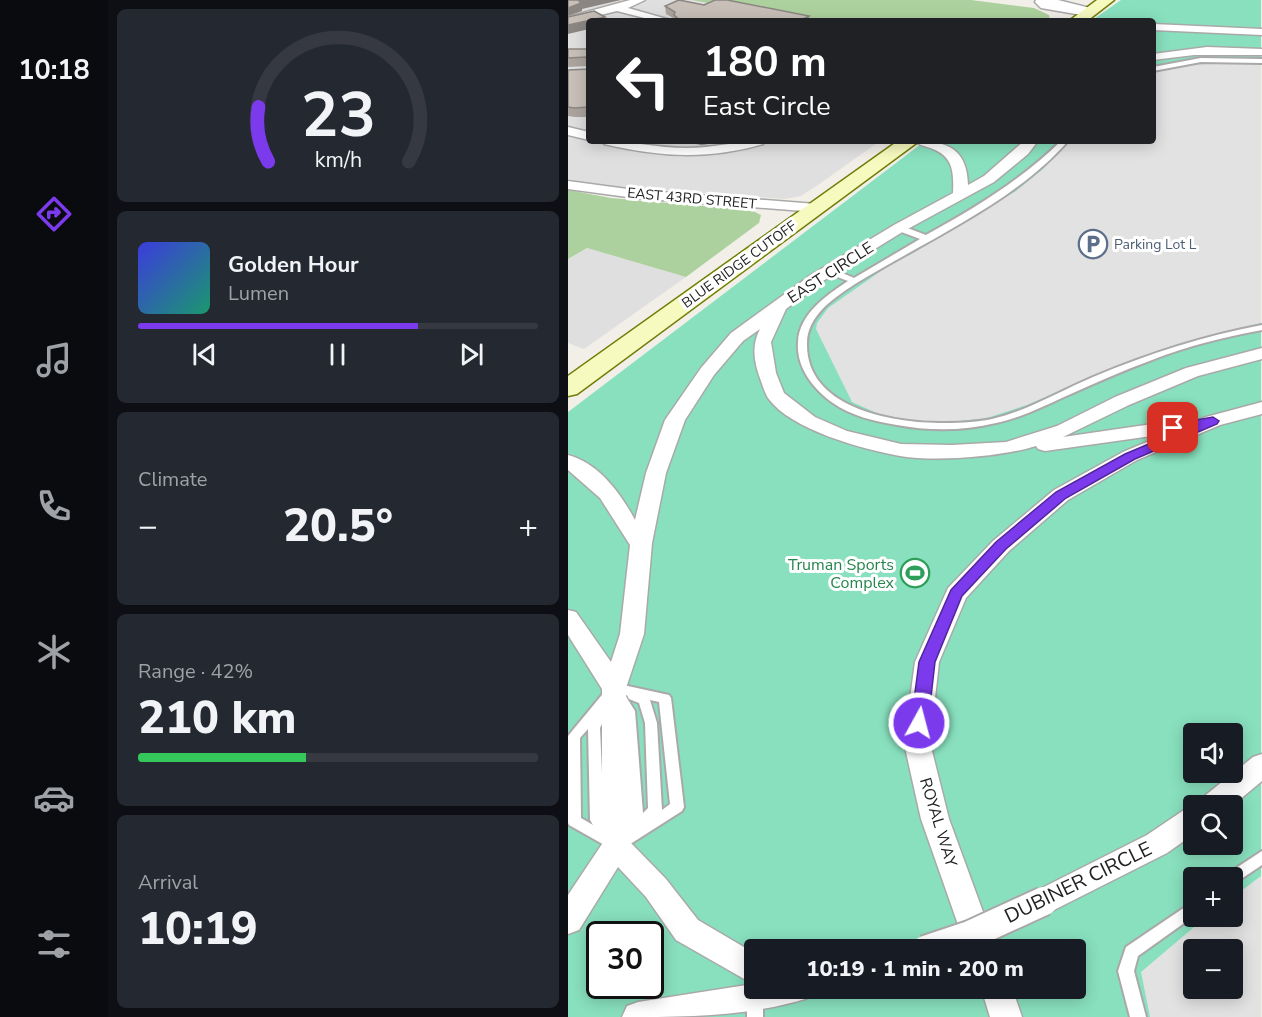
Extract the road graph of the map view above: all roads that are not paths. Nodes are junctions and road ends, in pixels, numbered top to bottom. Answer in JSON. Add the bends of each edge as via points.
{"nodes":[{"id":1,"x":640,"y":0,"type":"edge"},
{"id":2,"x":1025,"y":0,"type":"edge"},
{"id":3,"x":1107,"y":0,"type":"edge"},
{"id":4,"x":617,"y":8,"type":"junction"},
{"id":5,"x":1083,"y":17,"type":"edge"},
{"id":6,"x":657,"y":18,"type":"edge"},
{"id":7,"x":568,"y":20,"type":"edge"},
{"id":8,"x":1156,"y":27,"type":"edge"},
{"id":9,"x":1261,"y":32,"type":"edge"},
{"id":10,"x":1261,"y":52,"type":"edge"},
{"id":11,"x":1156,"y":57,"type":"edge"},
{"id":12,"x":1261,"y":61,"type":"edge"},
{"id":13,"x":1156,"y":68,"type":"edge"},
{"id":14,"x":568,"y":131,"type":"edge"},
{"id":15,"x":586,"y":135,"type":"edge"},
{"id":16,"x":621,"y":144,"type":"edge"},
{"id":17,"x":746,"y":144,"type":"edge"},
{"id":18,"x":906,"y":144,"type":"edge"},
{"id":19,"x":931,"y":144,"type":"edge"},
{"id":20,"x":1029,"y":144,"type":"edge"},
{"id":21,"x":1061,"y":144,"type":"edge"},
{"id":22,"x":568,"y":184,"type":"edge"},
{"id":23,"x":960,"y":196,"type":"junction"},
{"id":24,"x":816,"y":208,"type":"junction"},
{"id":25,"x":899,"y":228,"type":"junction"},
{"id":26,"x":926,"y":238,"type":"junction"},
{"id":27,"x":830,"y":271,"type":"junction"},
{"id":28,"x":855,"y":281,"type":"junction"},
{"id":29,"x":779,"y":306,"type":"junction"},
{"id":30,"x":1261,"y":328,"type":"edge"},
{"id":31,"x":1261,"y":352,"type":"edge"},
{"id":32,"x":568,"y":388,"type":"edge"},
{"id":33,"x":1261,"y":408,"type":"edge"},
{"id":34,"x":1213,"y":421,"type":"junction"},
{"id":35,"x":1008,"y":448,"type":"junction"},
{"id":36,"x":568,"y":461,"type":"edge"},
{"id":37,"x":641,"y":543,"type":"junction"},
{"id":38,"x":568,"y":618,"type":"edge"},
{"id":39,"x":614,"y":688,"type":"junction"},
{"id":40,"x":1261,"y":765,"type":"edge"},
{"id":41,"x":1225,"y":795,"type":"edge"},
{"id":42,"x":1183,"y":826,"type":"edge"},
{"id":43,"x":616,"y":846,"type":"junction"},
{"id":44,"x":1261,"y":857,"type":"edge"},
{"id":45,"x":1243,"y":871,"type":"edge"},
{"id":46,"x":1183,"y":915,"type":"edge"},
{"id":47,"x":568,"y":920,"type":"edge"},
{"id":48,"x":958,"y":939,"type":"edge"},
{"id":49,"x":978,"y":939,"type":"edge"},
{"id":50,"x":744,"y":984,"type":"edge"},
{"id":51,"x":744,"y":997,"type":"edge"},
{"id":52,"x":1000,"y":999,"type":"edge"},
{"id":53,"x":638,"y":1017,"type":"edge"},
{"id":54,"x":1006,"y":1017,"type":"edge"},
{"id":55,"x":1138,"y":1017,"type":"edge"}],
"edges":[{"from":1,"to":4,"type":"street"},
{"from":2,"to":5,"type":"street"},
{"from":3,"to":5,"type":"main road"},
{"from":4,"to":6,"type":"street"},
{"from":4,"to":7,"type":"street"},
{"from":8,"to":9,"type":"street"},
{"from":10,"to":11,"type":"street","via":[[1219,50]]},
{"from":12,"to":13,"type":"lane","via":[[1201,60]]},
{"from":14,"to":15,"type":"street"},
{"from":16,"to":17,"type":"street","via":[[681,152]]},
{"from":18,"to":24,"type":"main road","name":"BLUE RIDGE CUTOFF"},
{"from":19,"to":23,"type":"street","via":[[954,156],[962,172]]},
{"from":20,"to":23,"type":"street","name":"EAST CIRCLE","via":[[989,180]]},
{"from":21,"to":26,"type":"lane","via":[[1013,189]]},
{"from":22,"to":24,"type":"street","name":"EAST 43RD STREET","via":[[635,194]]},
{"from":23,"to":25,"type":"street","name":"EAST CIRCLE"},
{"from":24,"to":32,"type":"main road","name":"BLUE RIDGE CUTOFF"},
{"from":25,"to":26,"type":"lane"},
{"from":25,"to":27,"type":"street","name":"EAST CIRCLE"},
{"from":26,"to":28,"type":"lane"},
{"from":27,"to":28,"type":"lane"},
{"from":27,"to":29,"type":"street","name":"EAST CIRCLE"},
{"from":28,"to":30,"type":"lane","via":[[824,303],[809,321],[803,340],[808,372],[840,405],[866,416],[929,426],[987,423],[1150,357]]},
{"from":29,"to":35,"type":"street","name":"EAST CIRCLE","via":[[762,342],[767,373],[776,396],[808,421],[840,435],[901,450]]},
{"from":29,"to":37,"type":"street","via":[[738,337],[707,372],[675,420],[656,473]]},
{"from":31,"to":35,"type":"street","name":"EAST CIRCLE","via":[[1192,372],[1064,429]]},
{"from":33,"to":34,"type":"street","name":"ROYAL WAY"},
{"from":34,"to":35,"type":"street","name":"EAST CIRCLE","via":[[1093,440]]},
{"from":34,"to":49,"type":"street","name":"ROYAL WAY","via":[[1130,456],[1061,495],[1001,546],[956,594],[927,662],[917,743],[935,819]]},
{"from":36,"to":37,"type":"street","via":[[587,473],[613,499]]},
{"from":37,"to":39,"type":"street","via":[[632,634]]},
{"from":38,"to":39,"type":"street"},
{"from":39,"to":43,"type":"street"},
{"from":39,"to":43,"type":"lane","via":[[574,736],[574,821]]},
{"from":39,"to":43,"type":"lane","via":[[644,700],[651,723],[655,810]]},
{"from":39,"to":43,"type":"lane","via":[[665,698],[677,807]]},
{"from":40,"to":41,"type":"street"},
{"from":42,"to":48,"type":"street","name":"DUBINER CIRCLE","bridge":true,"via":[[1157,844],[1044,901]]},
{"from":43,"to":47,"type":"street"},
{"from":43,"to":50,"type":"street","via":[[656,888],[687,930]]},
{"from":44,"to":45,"type":"lane"},
{"from":46,"to":55,"type":"lane","via":[[1131,952],[1126,971]]},
{"from":51,"to":53,"type":"street"},
{"from":52,"to":54,"type":"street"}]}
